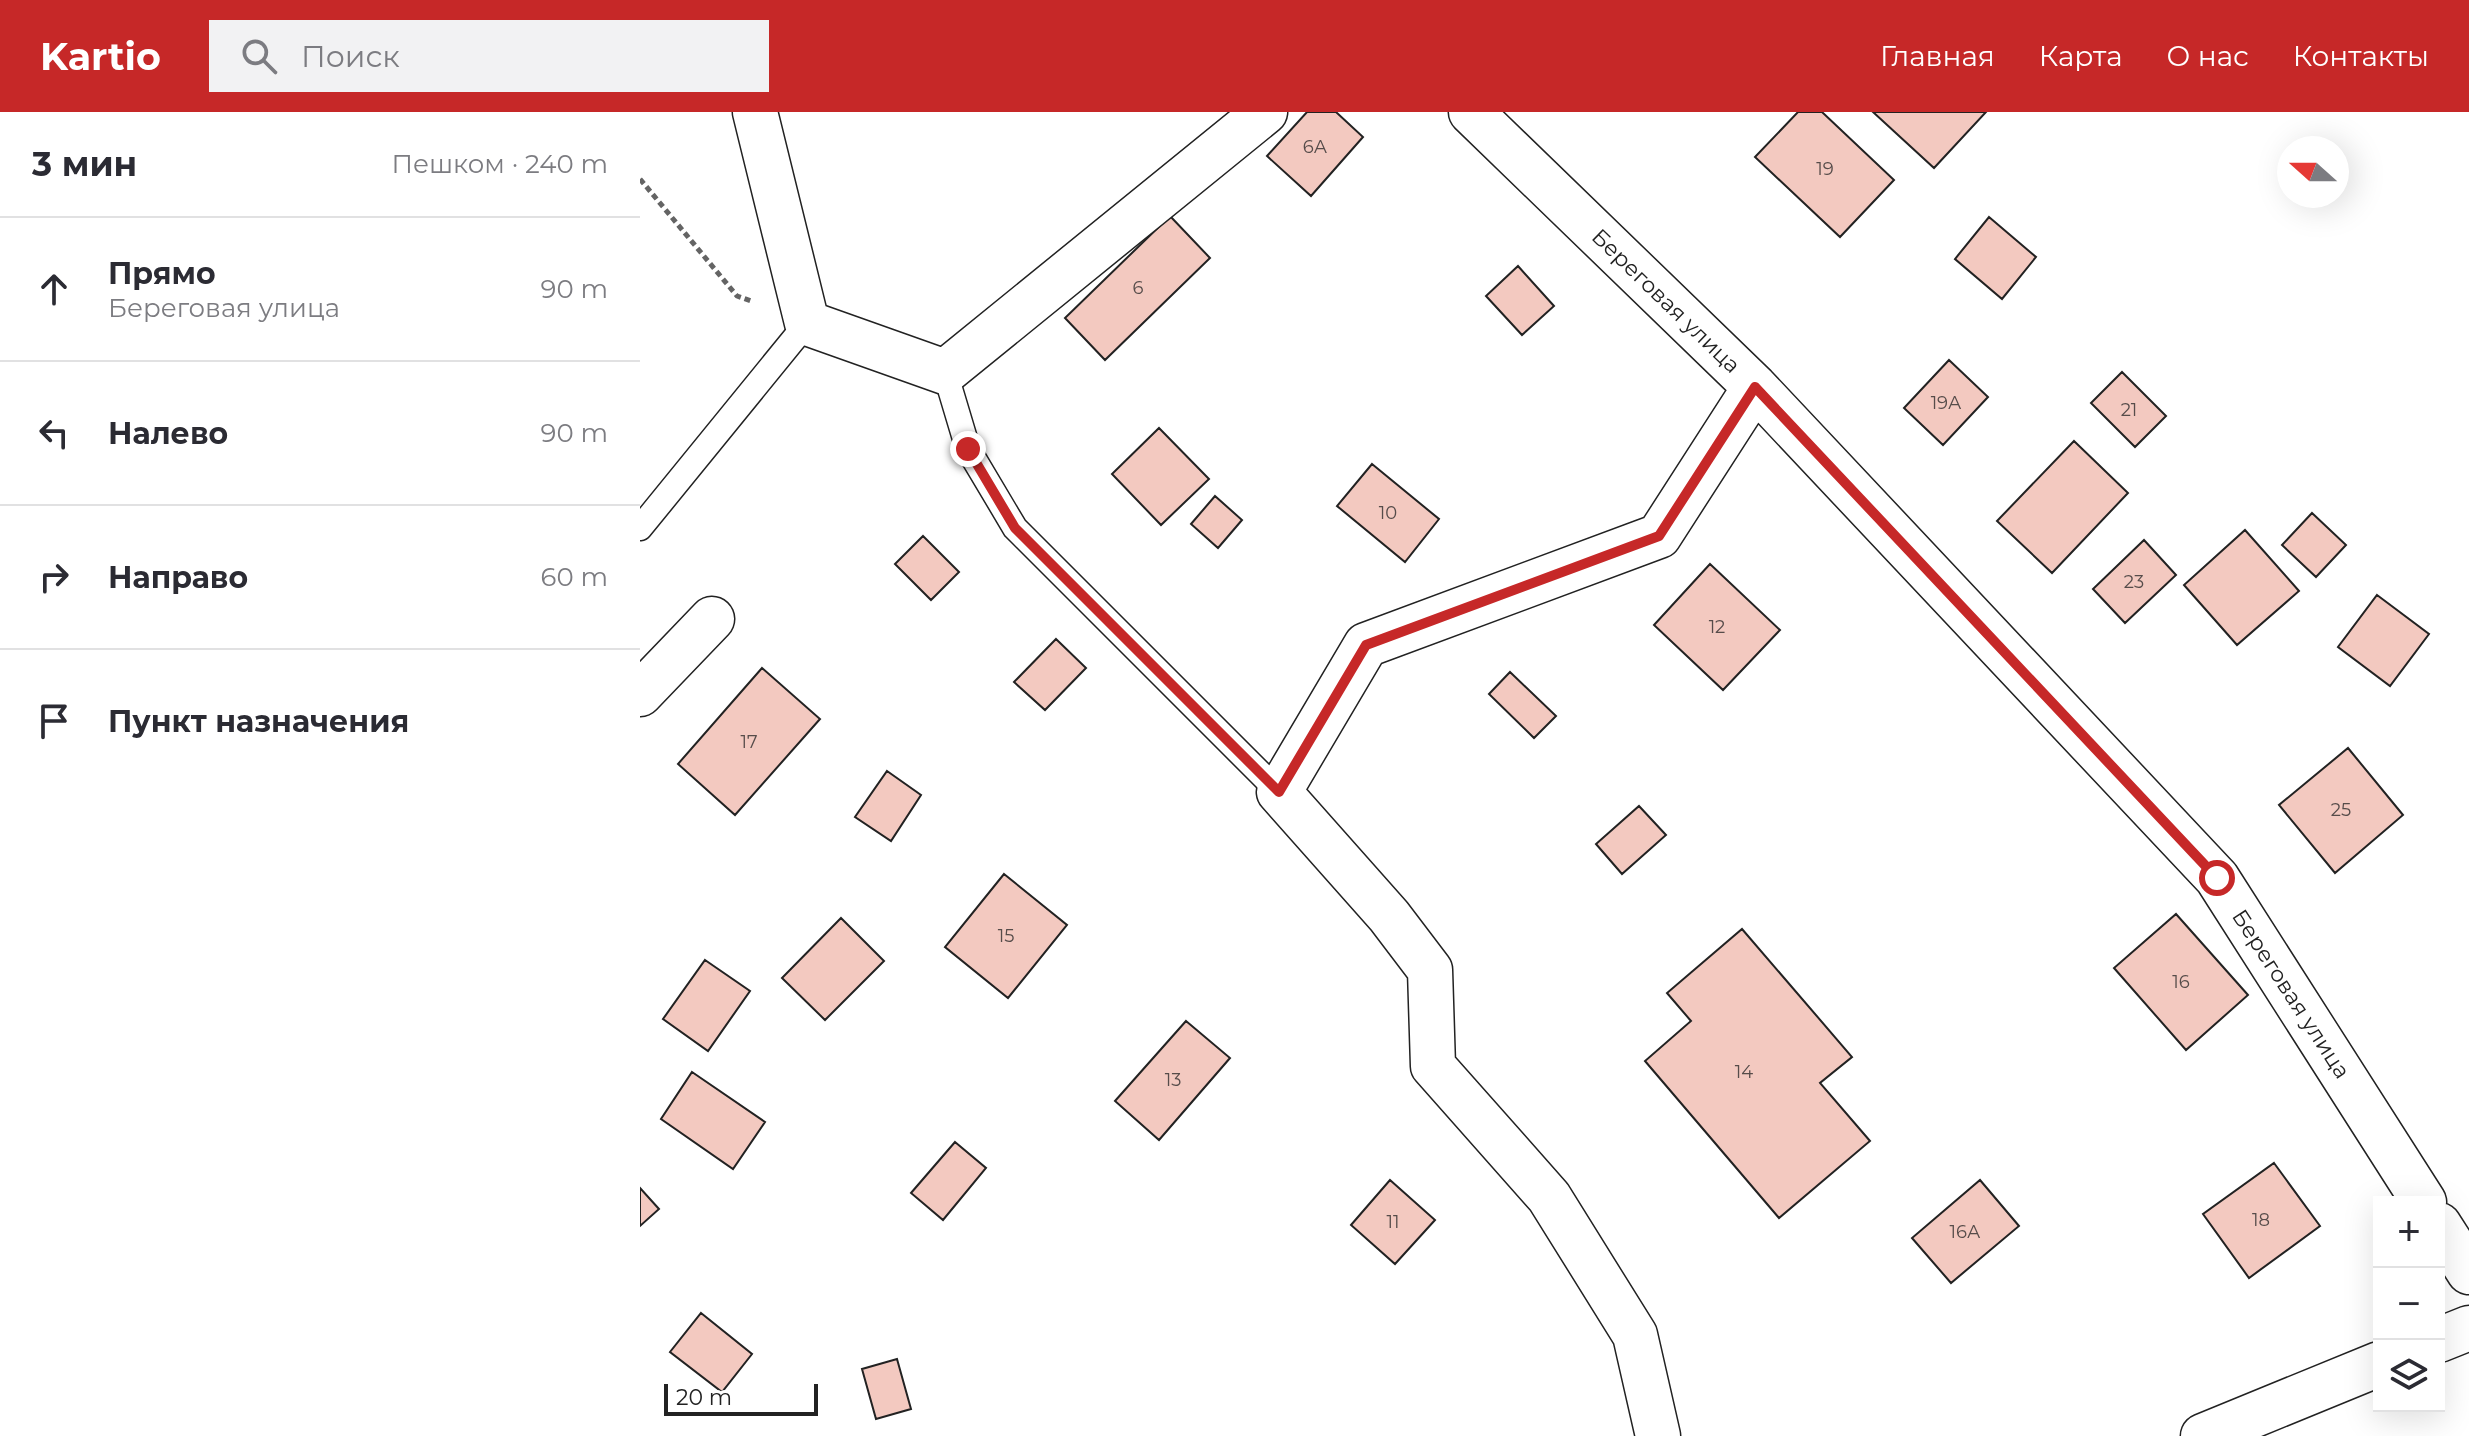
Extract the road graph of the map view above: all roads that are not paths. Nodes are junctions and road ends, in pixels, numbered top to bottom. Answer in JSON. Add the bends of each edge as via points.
{"nodes":[{"id":1,"x":755,"y":112,"type":"edge"},
{"id":2,"x":1265,"y":112,"type":"edge"},
{"id":3,"x":1471,"y":112,"type":"edge"},
{"id":4,"x":807,"y":323,"type":"junction"},
{"id":5,"x":945,"y":372,"type":"junction"},
{"id":6,"x":1755,"y":387,"type":"junction"},
{"id":7,"x":640,"y":528,"type":"edge"},
{"id":8,"x":712,"y":619,"type":"dead end"},
{"id":9,"x":640,"y":694,"type":"edge"},
{"id":10,"x":1279,"y":792,"type":"junction"},
{"id":11,"x":2420,"y":1196,"type":"edge"},
{"id":12,"x":2445,"y":1234,"type":"edge"},
{"id":13,"x":2469,"y":1272,"type":"edge"},
{"id":14,"x":2469,"y":1328,"type":"edge"},
{"id":15,"x":2445,"y":1338,"type":"edge"},
{"id":16,"x":2373,"y":1366,"type":"edge"},
{"id":17,"x":1658,"y":1436,"type":"edge"},
{"id":18,"x":2203,"y":1436,"type":"edge"}],
"edges":[{"from":1,"to":4,"type":"street"},
{"from":2,"to":5,"type":"street"},
{"from":3,"to":6,"type":"street","name":"Береговая улица"},
{"from":4,"to":5,"type":"street"},
{"from":4,"to":7,"type":"lane"},
{"from":5,"to":10,"type":"lane","via":[[968,449],[1015,528]]},
{"from":6,"to":10,"type":"street","via":[[1659,536],[1366,645]]},
{"from":6,"to":11,"type":"street","name":"Береговая улица","via":[[2217,878]]},
{"from":8,"to":9,"type":"street"},
{"from":10,"to":17,"type":"street","via":[[1430,970],[1433,1066],[1549,1197],[1635,1335]]},
{"from":12,"to":13,"type":"street"},
{"from":14,"to":15,"type":"street"},
{"from":16,"to":18,"type":"street"}]}
